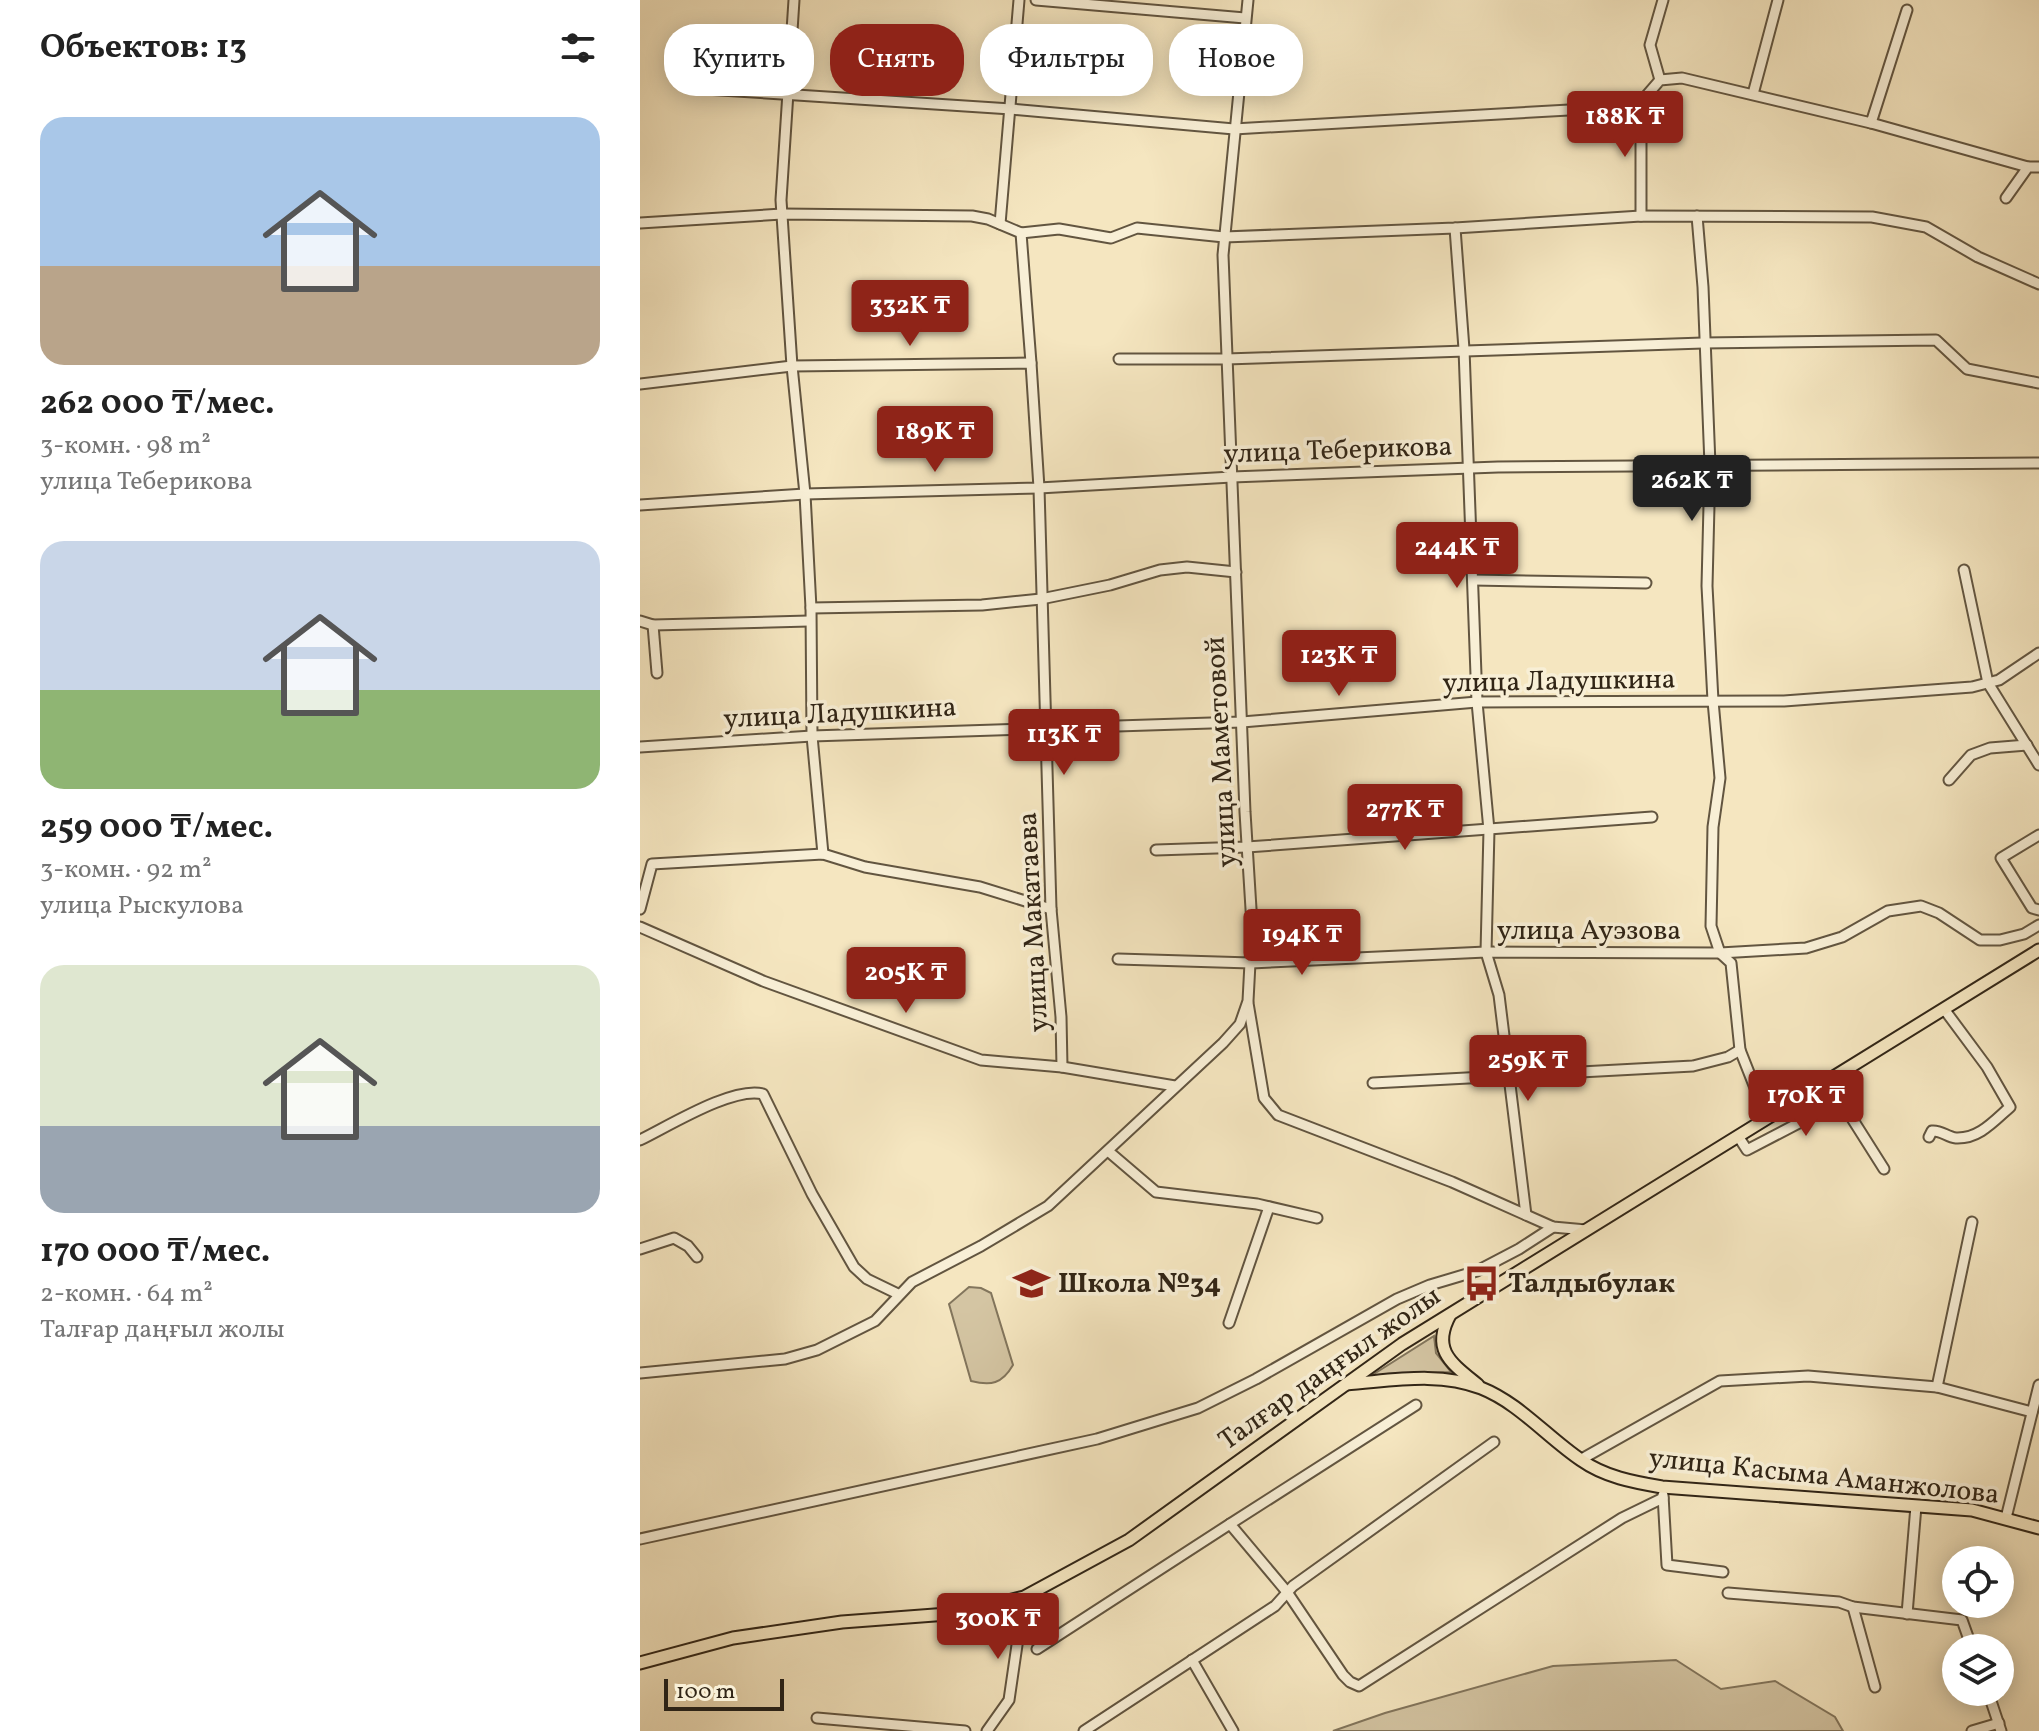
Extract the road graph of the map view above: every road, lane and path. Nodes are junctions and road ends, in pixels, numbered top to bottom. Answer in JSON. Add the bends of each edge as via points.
{"nodes":[{"id":1,"x":794,"y":0,"type":"edge"},
{"id":2,"x":1019,"y":0,"type":"edge"},
{"id":3,"x":1036,"y":0,"type":"edge"},
{"id":4,"x":1248,"y":0,"type":"edge"},
{"id":5,"x":1663,"y":0,"type":"edge"},
{"id":6,"x":1778,"y":0,"type":"edge"},
{"id":7,"x":1907,"y":10,"type":"dead end"},
{"id":8,"x":1245,"y":18,"type":"junction"},
{"id":9,"x":792,"y":24,"type":"edge"},
{"id":10,"x":1660,"y":80,"type":"junction"},
{"id":11,"x":1753,"y":94,"type":"junction"},
{"id":12,"x":786,"y":96,"type":"edge"},
{"id":13,"x":802,"y":96,"type":"edge"},
{"id":14,"x":1641,"y":102,"type":"junction"},
{"id":15,"x":1011,"y":109,"type":"junction"},
{"id":16,"x":1871,"y":123,"type":"junction"},
{"id":17,"x":1234,"y":129,"type":"junction"},
{"id":18,"x":2028,"y":167,"type":"junction"},
{"id":19,"x":2039,"y":167,"type":"edge"},
{"id":20,"x":2006,"y":198,"type":"dead end"},
{"id":21,"x":782,"y":214,"type":"junction"},
{"id":22,"x":1641,"y":216,"type":"junction"},
{"id":23,"x":1697,"y":216,"type":"junction"},
{"id":24,"x":640,"y":223,"type":"edge"},
{"id":25,"x":1000,"y":224,"type":"junction"},
{"id":26,"x":1455,"y":228,"type":"junction"},
{"id":27,"x":1021,"y":233,"type":"junction"},
{"id":28,"x":1224,"y":237,"type":"junction"},
{"id":29,"x":2039,"y":284,"type":"edge"},
{"id":30,"x":1703,"y":343,"type":"junction"},
{"id":31,"x":1464,"y":349,"type":"junction"},
{"id":32,"x":1119,"y":359,"type":"dead end"},
{"id":33,"x":1226,"y":359,"type":"junction"},
{"id":34,"x":1031,"y":363,"type":"junction"},
{"id":35,"x":792,"y":366,"type":"junction"},
{"id":36,"x":2039,"y":383,"type":"edge"},
{"id":37,"x":640,"y":384,"type":"edge"},
{"id":38,"x":2039,"y":463,"type":"edge"},
{"id":39,"x":1710,"y":465,"type":"junction"},
{"id":40,"x":1469,"y":468,"type":"junction"},
{"id":41,"x":1232,"y":477,"type":"junction"},
{"id":42,"x":1039,"y":488,"type":"junction"},
{"id":43,"x":805,"y":494,"type":"junction"},
{"id":44,"x":640,"y":505,"type":"edge"},
{"id":45,"x":1964,"y":570,"type":"dead end"},
{"id":46,"x":1236,"y":572,"type":"junction"},
{"id":47,"x":1473,"y":580,"type":"junction"},
{"id":48,"x":1646,"y":583,"type":"dead end"},
{"id":49,"x":1041,"y":599,"type":"junction"},
{"id":50,"x":811,"y":608,"type":"junction"},
{"id":51,"x":640,"y":621,"type":"edge"},
{"id":52,"x":809,"y":621,"type":"junction"},
{"id":53,"x":653,"y":625,"type":"junction"},
{"id":54,"x":2039,"y":653,"type":"edge"},
{"id":55,"x":657,"y":673,"type":"dead end"},
{"id":56,"x":1988,"y":683,"type":"junction"},
{"id":57,"x":1713,"y":701,"type":"junction"},
{"id":58,"x":1477,"y":702,"type":"junction"},
{"id":59,"x":1242,"y":722,"type":"junction"},
{"id":60,"x":1044,"y":727,"type":"junction"},
{"id":61,"x":812,"y":736,"type":"junction"},
{"id":62,"x":2027,"y":745,"type":"junction"},
{"id":63,"x":640,"y":747,"type":"edge"},
{"id":64,"x":2039,"y":765,"type":"edge"},
{"id":65,"x":1949,"y":780,"type":"dead end"},
{"id":66,"x":1652,"y":817,"type":"dead end"},
{"id":67,"x":1489,"y":830,"type":"junction"},
{"id":68,"x":2039,"y":835,"type":"edge"},
{"id":69,"x":1247,"y":847,"type":"junction"},
{"id":70,"x":1156,"y":850,"type":"dead end"},
{"id":71,"x":823,"y":854,"type":"junction"},
{"id":72,"x":640,"y":909,"type":"edge"},
{"id":73,"x":1051,"y":909,"type":"junction"},
{"id":74,"x":2039,"y":910,"type":"edge"},
{"id":75,"x":2039,"y":925,"type":"edge"},
{"id":76,"x":640,"y":927,"type":"edge"},
{"id":77,"x":2039,"y":950,"type":"edge"},
{"id":78,"x":1486,"y":952,"type":"junction"},
{"id":79,"x":1720,"y":953,"type":"junction"},
{"id":80,"x":1118,"y":959,"type":"dead end"},
{"id":81,"x":1251,"y":963,"type":"junction"},
{"id":82,"x":1248,"y":1001,"type":"junction"},
{"id":83,"x":1944,"y":1009,"type":"junction"},
{"id":84,"x":1740,"y":1050,"type":"junction"},
{"id":85,"x":1062,"y":1067,"type":"junction"},
{"id":86,"x":1507,"y":1076,"type":"junction"},
{"id":87,"x":1373,"y":1083,"type":"dead end"},
{"id":88,"x":1175,"y":1086,"type":"junction"},
{"id":89,"x":1767,"y":1118,"type":"junction"},
{"id":90,"x":1738,"y":1136,"type":"junction"},
{"id":91,"x":1929,"y":1137,"type":"dead end"},
{"id":92,"x":640,"y":1140,"type":"edge"},
{"id":93,"x":1108,"y":1151,"type":"junction"},
{"id":94,"x":1884,"y":1169,"type":"dead end"},
{"id":95,"x":1269,"y":1207,"type":"junction"},
{"id":96,"x":1526,"y":1215,"type":"junction"},
{"id":97,"x":1317,"y":1218,"type":"dead end"},
{"id":98,"x":1972,"y":1222,"type":"dead end"},
{"id":99,"x":1553,"y":1227,"type":"junction"},
{"id":100,"x":1586,"y":1230,"type":"junction"},
{"id":101,"x":640,"y":1249,"type":"edge"},
{"id":102,"x":697,"y":1257,"type":"dead end"},
{"id":103,"x":898,"y":1294,"type":"junction"},
{"id":104,"x":1451,"y":1313,"type":"junction"},
{"id":105,"x":1229,"y":1323,"type":"dead end"},
{"id":106,"x":640,"y":1373,"type":"edge"},
{"id":107,"x":1346,"y":1384,"type":"junction"},
{"id":108,"x":2039,"y":1385,"type":"edge"},
{"id":109,"x":1937,"y":1387,"type":"junction"},
{"id":110,"x":1481,"y":1388,"type":"junction"},
{"id":111,"x":1416,"y":1405,"type":"dead end"},
{"id":112,"x":2032,"y":1412,"type":"junction"},
{"id":113,"x":1494,"y":1442,"type":"dead end"},
{"id":114,"x":1580,"y":1460,"type":"junction"},
{"id":115,"x":1662,"y":1493,"type":"junction"},
{"id":116,"x":1916,"y":1506,"type":"junction"},
{"id":117,"x":2006,"y":1518,"type":"junction"},
{"id":118,"x":1230,"y":1524,"type":"junction"},
{"id":119,"x":2039,"y":1528,"type":"edge"},
{"id":120,"x":640,"y":1539,"type":"edge"},
{"id":121,"x":1723,"y":1572,"type":"dead end"},
{"id":122,"x":1287,"y":1592,"type":"junction"},
{"id":123,"x":1728,"y":1593,"type":"dead end"},
{"id":124,"x":1024,"y":1597,"type":"junction"},
{"id":125,"x":1853,"y":1607,"type":"junction"},
{"id":126,"x":1907,"y":1614,"type":"junction"},
{"id":127,"x":1967,"y":1634,"type":"edge"},
{"id":128,"x":1037,"y":1649,"type":"dead end"},
{"id":129,"x":1192,"y":1660,"type":"junction"},
{"id":130,"x":640,"y":1663,"type":"edge"},
{"id":131,"x":1875,"y":1687,"type":"dead end"},
{"id":132,"x":1993,"y":1706,"type":"edge"},
{"id":133,"x":817,"y":1718,"type":"dead end"},
{"id":134,"x":2000,"y":1727,"type":"edge"},
{"id":135,"x":965,"y":1731,"type":"edge"},
{"id":136,"x":987,"y":1731,"type":"edge"},
{"id":137,"x":1084,"y":1731,"type":"edge"},
{"id":138,"x":1233,"y":1731,"type":"edge"},
{"id":139,"x":1972,"y":1731,"type":"edge"}],
"edges":[{"from":1,"to":9,"type":"street"},
{"from":2,"to":15,"type":"street"},
{"from":3,"to":8,"type":"street"},
{"from":4,"to":8,"type":"street","name":"улица Маметовой"},
{"from":5,"to":10,"type":"street","via":[[1650,45]]},
{"from":6,"to":11,"type":"street"},
{"from":7,"to":16,"type":"street"},
{"from":8,"to":17,"type":"street","name":"улица Маметовой"},
{"from":10,"to":11,"type":"street","via":[[1682,78]]},
{"from":10,"to":14,"type":"street"},
{"from":11,"to":16,"type":"street"},
{"from":12,"to":21,"type":"street"},
{"from":13,"to":15,"type":"street"},
{"from":14,"to":17,"type":"street"},
{"from":14,"to":22,"type":"street"},
{"from":15,"to":17,"type":"street"},
{"from":15,"to":25,"type":"street"},
{"from":16,"to":18,"type":"street"},
{"from":17,"to":28,"type":"street","name":"улица Маметовой"},
{"from":18,"to":19,"type":"street"},
{"from":18,"to":20,"type":"street"},
{"from":21,"to":24,"type":"street"},
{"from":21,"to":25,"type":"street","via":[[972,216]]},
{"from":21,"to":35,"type":"street"},
{"from":22,"to":23,"type":"street"},
{"from":22,"to":26,"type":"street"},
{"from":23,"to":29,"type":"street","via":[[1872,217],[1926,227]]},
{"from":23,"to":30,"type":"street"},
{"from":25,"to":27,"type":"street"},
{"from":26,"to":28,"type":"street"},
{"from":26,"to":31,"type":"street"},
{"from":27,"to":28,"type":"street","via":[[1059,229],[1111,238],[1137,228]]},
{"from":27,"to":34,"type":"street","name":"улица Макатаева"},
{"from":28,"to":33,"type":"street","name":"улица Маметовой"},
{"from":30,"to":31,"type":"street"},
{"from":30,"to":36,"type":"street","via":[[1936,340],[1967,369]]},
{"from":30,"to":39,"type":"street"},
{"from":31,"to":33,"type":"street"},
{"from":31,"to":40,"type":"street"},
{"from":32,"to":33,"type":"street"},
{"from":33,"to":41,"type":"street","name":"улица Маметовой"},
{"from":34,"to":35,"type":"street"},
{"from":34,"to":42,"type":"street","name":"улица Макатаева"},
{"from":35,"to":37,"type":"street"},
{"from":35,"to":43,"type":"street"},
{"from":38,"to":39,"type":"street","name":"улица Теберикова"},
{"from":39,"to":40,"type":"street","name":"улица Теберикова"},
{"from":39,"to":57,"type":"street","via":[[1707,586]]},
{"from":40,"to":41,"type":"street","name":"улица Теберикова"},
{"from":40,"to":47,"type":"street"},
{"from":41,"to":42,"type":"street","name":"улица Теберикова"},
{"from":41,"to":46,"type":"street","name":"улица Маметовой"},
{"from":42,"to":43,"type":"street","name":"улица Теберикова"},
{"from":42,"to":49,"type":"street","name":"улица Макатаева"},
{"from":43,"to":44,"type":"street","name":"улица Теберикова"},
{"from":43,"to":50,"type":"street"},
{"from":45,"to":56,"type":"street"},
{"from":46,"to":49,"type":"street","via":[[1160,570]]},
{"from":46,"to":59,"type":"street","name":"улица Маметовой"},
{"from":47,"to":48,"type":"street"},
{"from":47,"to":58,"type":"street"},
{"from":49,"to":50,"type":"street"},
{"from":49,"to":60,"type":"street","name":"улица Макатаева"},
{"from":50,"to":52,"type":"street"},
{"from":51,"to":53,"type":"street"},
{"from":52,"to":53,"type":"street"},
{"from":52,"to":61,"type":"street"},
{"from":53,"to":55,"type":"street"},
{"from":54,"to":56,"type":"street","name":"улица Ладушкина"},
{"from":56,"to":57,"type":"street","name":"улица Ладушкина","via":[[1784,701]]},
{"from":56,"to":62,"type":"street"},
{"from":57,"to":58,"type":"street","name":"улица Ладушкина"},
{"from":57,"to":79,"type":"street","via":[[1720,778],[1713,827],[1711,926]]},
{"from":58,"to":59,"type":"street","name":"улица Ладушкина"},
{"from":58,"to":67,"type":"street"},
{"from":59,"to":60,"type":"street","name":"улица Ладушкина"},
{"from":59,"to":69,"type":"street","name":"улица Маметовой"},
{"from":60,"to":61,"type":"street","name":"улица Ладушкина"},
{"from":60,"to":73,"type":"street","name":"улица Макатаева"},
{"from":61,"to":63,"type":"street","name":"улица Ладушкина"},
{"from":61,"to":71,"type":"street"},
{"from":62,"to":64,"type":"street"},
{"from":62,"to":65,"type":"street","via":[[1971,755]]},
{"from":66,"to":67,"type":"street"},
{"from":67,"to":69,"type":"street"},
{"from":67,"to":78,"type":"street"},
{"from":68,"to":74,"type":"street","via":[[2001,858],[2032,908]]},
{"from":69,"to":70,"type":"street"},
{"from":69,"to":81,"type":"street","name":"улица Маметовой"},
{"from":71,"to":72,"type":"street","via":[[652,864]]},
{"from":71,"to":73,"type":"street","via":[[865,867],[980,887]]},
{"from":73,"to":85,"type":"street","name":"улица Макатаева"},
{"from":75,"to":79,"type":"street","name":"улица Ауэзова","via":[[2024,934],[1980,940],[1939,913],[1903,907],[1806,948]]},
{"from":76,"to":85,"type":"street","via":[[763,981],[981,1060]]},
{"from":77,"to":83,"type":"main road","name":"Талғар даңғыл жолы"},
{"from":78,"to":79,"type":"street","name":"улица Ауэзова"},
{"from":78,"to":81,"type":"street","name":"улица Ауэзова"},
{"from":78,"to":86,"type":"street","via":[[1499,995]]},
{"from":79,"to":84,"type":"street","via":[[1731,963]]},
{"from":80,"to":81,"type":"street","name":"улица Ауэзова"},
{"from":81,"to":82,"type":"street","name":"улица Маметовой"},
{"from":82,"to":88,"type":"street","name":"улица Маметовой","via":[[1240,1024]]},
{"from":82,"to":96,"type":"street","via":[[1264,1098],[1278,1115]]},
{"from":83,"to":89,"type":"main road","name":"Талғар даңғыл жолы"},
{"from":83,"to":91,"type":"street","via":[[2010,1107],[1976,1136],[1954,1138],[1932,1131]]},
{"from":84,"to":86,"type":"street","via":[[1693,1066]]},
{"from":84,"to":89,"type":"street"},
{"from":85,"to":88,"type":"street"},
{"from":86,"to":87,"type":"street"},
{"from":86,"to":96,"type":"street"},
{"from":88,"to":93,"type":"street","name":"улица Маметовой"},
{"from":89,"to":90,"type":"main road","name":"Талғар даңғыл жолы"},
{"from":90,"to":94,"type":"street","via":[[1747,1150],[1841,1101]]},
{"from":90,"to":100,"type":"main road","name":"Талғар даңғыл жолы"},
{"from":92,"to":103,"type":"street","via":[[728,1098],[752,1091],[763,1094],[854,1267]]},
{"from":93,"to":95,"type":"street","via":[[1156,1192]]},
{"from":93,"to":103,"type":"street","name":"улица Маметовой","via":[[1048,1206]]},
{"from":95,"to":97,"type":"street"},
{"from":95,"to":105,"type":"street"},
{"from":96,"to":99,"type":"street"},
{"from":98,"to":109,"type":"street"},
{"from":99,"to":100,"type":"street"},
{"from":99,"to":120,"type":"street","via":[[1477,1271],[1397,1299],[1198,1408],[1097,1439]]},
{"from":100,"to":104,"type":"main road","name":"Талғар даңғыл жолы"},
{"from":101,"to":102,"type":"street","via":[[674,1238]]},
{"from":103,"to":106,"type":"street","name":"улица Маметовой","via":[[875,1321],[817,1350],[785,1359]]},
{"from":104,"to":107,"type":"main road","name":"Талғар даңғыл жолы"},
{"from":104,"to":110,"type":"main road","via":[[1440,1343]]},
{"from":107,"to":110,"type":"main road","name":"улица Касыма Аманжолова","via":[[1425,1378]]},
{"from":107,"to":124,"type":"main road","name":"Талғар даңғыл жолы","via":[[1129,1540]]},
{"from":108,"to":112,"type":"street"},
{"from":109,"to":112,"type":"street"},
{"from":109,"to":114,"type":"street","via":[[1808,1376],[1720,1381]]},
{"from":110,"to":114,"type":"main road","name":"улица Касыма Аманжолова"},
{"from":111,"to":118,"type":"street"},
{"from":112,"to":117,"type":"street"},
{"from":113,"to":122,"type":"street"},
{"from":114,"to":115,"type":"main road","name":"улица Касыма Аманжолова"},
{"from":115,"to":116,"type":"main road","name":"улица Касыма Аманжолова"},
{"from":115,"to":121,"type":"street","via":[[1667,1565]]},
{"from":115,"to":122,"type":"street","via":[[1359,1686],[1343,1675]]},
{"from":116,"to":117,"type":"main road","name":"улица Касыма Аманжолова"},
{"from":116,"to":126,"type":"street"},
{"from":117,"to":119,"type":"main road","name":"улица Касыма Аманжолова"},
{"from":118,"to":122,"type":"street"},
{"from":118,"to":128,"type":"street"},
{"from":122,"to":129,"type":"street","via":[[1275,1606]]},
{"from":123,"to":125,"type":"street"},
{"from":124,"to":130,"type":"main road","name":"Талғар даңғыл жолы","via":[[961,1613],[842,1622],[733,1638]]},
{"from":124,"to":136,"type":"street","via":[[1009,1700]]},
{"from":125,"to":126,"type":"street"},
{"from":125,"to":131,"type":"street"},
{"from":126,"to":127,"type":"street","via":[[1962,1620]]},
{"from":129,"to":137,"type":"street"},
{"from":129,"to":138,"type":"street"},
{"from":132,"to":134,"type":"street"},
{"from":133,"to":135,"type":"street"},
{"from":134,"to":139,"type":"street"}]}
